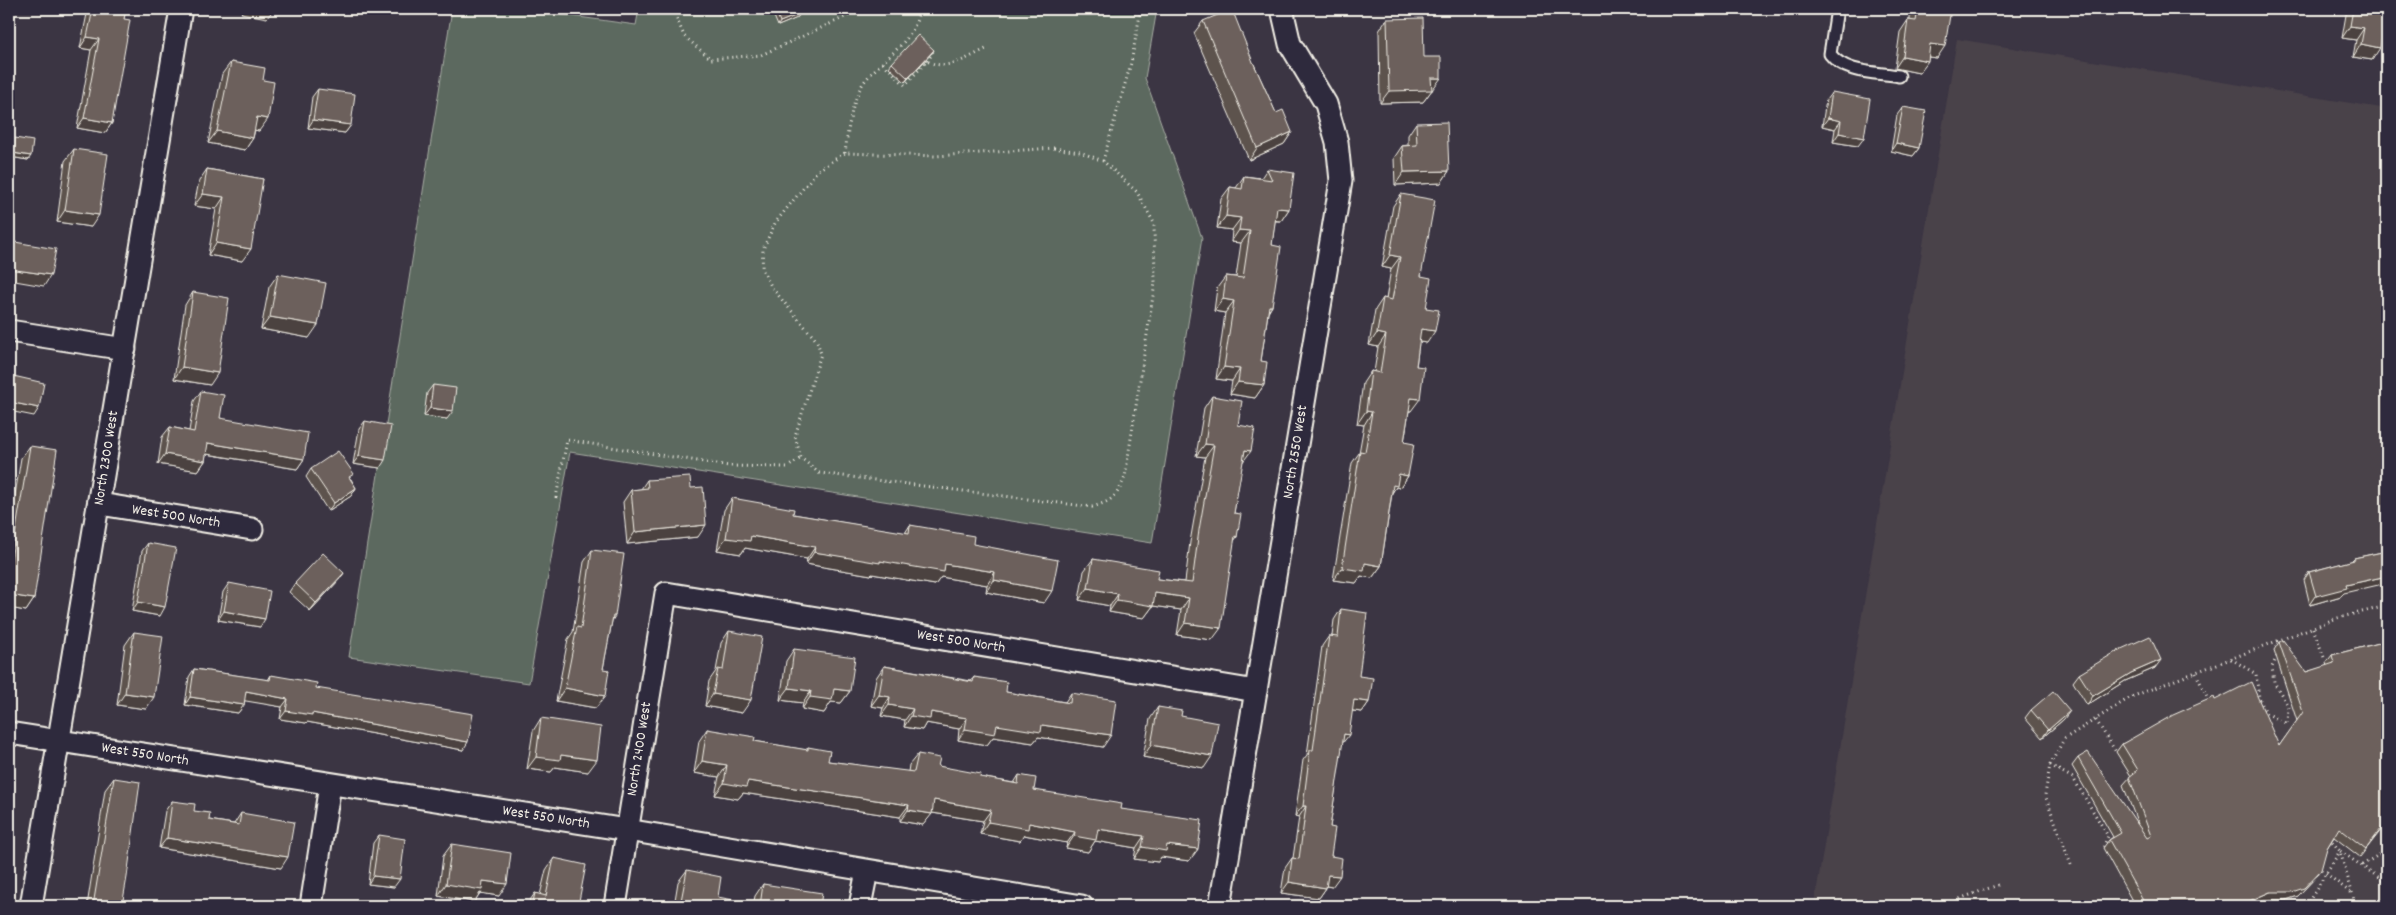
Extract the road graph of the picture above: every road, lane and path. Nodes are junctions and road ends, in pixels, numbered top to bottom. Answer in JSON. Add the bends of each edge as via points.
{"nodes":[{"id":1,"x":181,"y":9,"type":"edge"},
{"id":2,"x":673,"y":9,"type":"edge"},
{"id":3,"x":863,"y":9,"type":"edge"},
{"id":4,"x":919,"y":9,"type":"edge"},
{"id":5,"x":973,"y":9,"type":"edge"},
{"id":6,"x":1142,"y":9,"type":"edge"},
{"id":7,"x":1282,"y":9,"type":"edge"},
{"id":8,"x":1837,"y":9,"type":"edge"},
{"id":9,"x":975,"y":13,"type":"dead end"},
{"id":10,"x":926,"y":46,"type":"edge"},
{"id":11,"x":988,"y":48,"type":"dead end"},
{"id":12,"x":927,"y":61,"type":"junction"},
{"id":13,"x":884,"y":63,"type":"junction"},
{"id":14,"x":1899,"y":76,"type":"dead end"},
{"id":15,"x":845,"y":153,"type":"junction"},
{"id":16,"x":1104,"y":161,"type":"junction"},
{"id":17,"x":9,"y":331,"type":"edge"},
{"id":18,"x":125,"y":349,"type":"junction"},
{"id":19,"x":801,"y":458,"type":"junction"},
{"id":20,"x":556,"y":498,"type":"dead end"},
{"id":21,"x":100,"y":504,"type":"junction"},
{"id":22,"x":252,"y":529,"type":"dead end"},
{"id":23,"x":666,"y":593,"type":"joint"},
{"id":24,"x":2387,"y":606,"type":"edge"},
{"id":25,"x":2313,"y":627,"type":"junction"},
{"id":26,"x":2278,"y":641,"type":"junction"},
{"id":27,"x":2231,"y":659,"type":"junction"},
{"id":28,"x":2325,"y":660,"type":"dead end"},
{"id":29,"x":2196,"y":673,"type":"junction"},
{"id":30,"x":1256,"y":691,"type":"junction"},
{"id":31,"x":2209,"y":703,"type":"edge"},
{"id":32,"x":2096,"y":720,"type":"junction"},
{"id":33,"x":9,"y":733,"type":"edge"},
{"id":34,"x":58,"y":740,"type":"junction"},
{"id":35,"x":2116,"y":752,"type":"dead end"},
{"id":36,"x":2050,"y":765,"type":"junction"},
{"id":37,"x":330,"y":784,"type":"junction"},
{"id":38,"x":627,"y":830,"type":"junction"},
{"id":39,"x":2323,"y":833,"type":"edge"},
{"id":40,"x":2103,"y":848,"type":"dead end"},
{"id":41,"x":2387,"y":850,"type":"edge"},
{"id":42,"x":2340,"y":851,"type":"junction"},
{"id":43,"x":2070,"y":865,"type":"dead end"},
{"id":44,"x":2362,"y":865,"type":"junction"},
{"id":45,"x":2316,"y":866,"type":"edge"},
{"id":46,"x":867,"y":871,"type":"junction"},
{"id":47,"x":2325,"y":873,"type":"junction"},
{"id":48,"x":2387,"y":883,"type":"edge"},
{"id":49,"x":1998,"y":885,"type":"dead end"},
{"id":50,"x":2353,"y":895,"type":"junction"},
{"id":51,"x":31,"y":906,"type":"edge"},
{"id":52,"x":311,"y":906,"type":"edge"},
{"id":53,"x":615,"y":906,"type":"edge"},
{"id":54,"x":860,"y":906,"type":"edge"},
{"id":55,"x":1082,"y":906,"type":"edge"},
{"id":56,"x":1220,"y":906,"type":"edge"},
{"id":57,"x":1957,"y":906,"type":"edge"},
{"id":58,"x":2306,"y":906,"type":"edge"},
{"id":59,"x":2356,"y":906,"type":"edge"}],
"edges":[{"from":1,"to":18,"type":"street","name":"North 2300 West"},
{"from":2,"to":3,"type":"path","via":[[684,36],[711,59],[762,55]]},
{"from":4,"to":13,"type":"path","via":[[912,33]]},
{"from":5,"to":9,"type":"path"},
{"from":6,"to":16,"type":"path","via":[[1131,64]]},
{"from":7,"to":30,"type":"street","name":"North 2550 West","via":[[1290,44],[1326,104],[1337,142],[1342,181]]},
{"from":8,"to":14,"type":"lane","via":[[1830,54],[1837,63],[1848,68]]},
{"from":10,"to":12,"type":"path","via":[[933,53]]},
{"from":11,"to":12,"type":"path","via":[[947,66]]},
{"from":12,"to":13,"type":"path","via":[[904,85]]},
{"from":13,"to":15,"type":"path","via":[[864,82],[854,104]]},
{"from":15,"to":16,"type":"path","via":[[936,156],[1054,148],[1080,152]]},
{"from":15,"to":19,"type":"path","via":[[818,170],[775,223],[763,249],[762,269],[772,288],[807,327],[821,354],[795,436]]},
{"from":16,"to":19,"type":"path","via":[[1137,192],[1154,223],[1155,283],[1125,477],[1109,502],[1092,507],[1072,506],[819,473]]},
{"from":17,"to":18,"type":"street"},
{"from":18,"to":21,"type":"street","name":"North 2300 West"},
{"from":19,"to":20,"type":"path","via":[[788,467],[729,466],[567,440]]},
{"from":21,"to":22,"type":"street","name":"West 500 North"},
{"from":21,"to":34,"type":"street","name":"North 2300 West"},
{"from":23,"to":30,"type":"street","name":"West 500 North"},
{"from":23,"to":38,"type":"street","name":"North 2400 West"},
{"from":24,"to":25,"type":"path"},
{"from":25,"to":26,"type":"path"},
{"from":25,"to":28,"type":"path"},
{"from":26,"to":27,"type":"path"},
{"from":26,"to":27,"type":"path","via":[[2279,652],[2272,667],[2274,682],[2288,706],[2287,724],[2266,713],[2259,698],[2256,674]]},
{"from":27,"to":29,"type":"path"},
{"from":29,"to":31,"type":"path"},
{"from":29,"to":32,"type":"path","via":[[2132,697]]},
{"from":30,"to":56,"type":"street","name":"North 2550 West"},
{"from":32,"to":35,"type":"path"},
{"from":32,"to":36,"type":"path","via":[[2064,739]]},
{"from":33,"to":34,"type":"street","name":"West 550 North"},
{"from":34,"to":37,"type":"street","name":"West 550 North"},
{"from":34,"to":51,"type":"street","name":"North 2300 West"},
{"from":36,"to":40,"type":"path","via":[[2073,778],[2108,836]]},
{"from":36,"to":43,"type":"path","via":[[2045,795]]},
{"from":37,"to":38,"type":"street","name":"West 550 North"},
{"from":37,"to":52,"type":"street"},
{"from":38,"to":46,"type":"street","name":"West 550 North"},
{"from":38,"to":53,"type":"street","name":"North 2400 West"},
{"from":39,"to":42,"type":"path"},
{"from":41,"to":44,"type":"path"},
{"from":42,"to":44,"type":"path"},
{"from":42,"to":47,"type":"path"},
{"from":42,"to":50,"type":"path"},
{"from":44,"to":48,"type":"path"},
{"from":45,"to":47,"type":"path"},
{"from":46,"to":54,"type":"street"},
{"from":46,"to":55,"type":"street","name":"West 550 North"},
{"from":47,"to":50,"type":"path"},
{"from":47,"to":58,"type":"path"},
{"from":49,"to":57,"type":"path","via":[[1956,900]]},
{"from":50,"to":59,"type":"path"}]}
